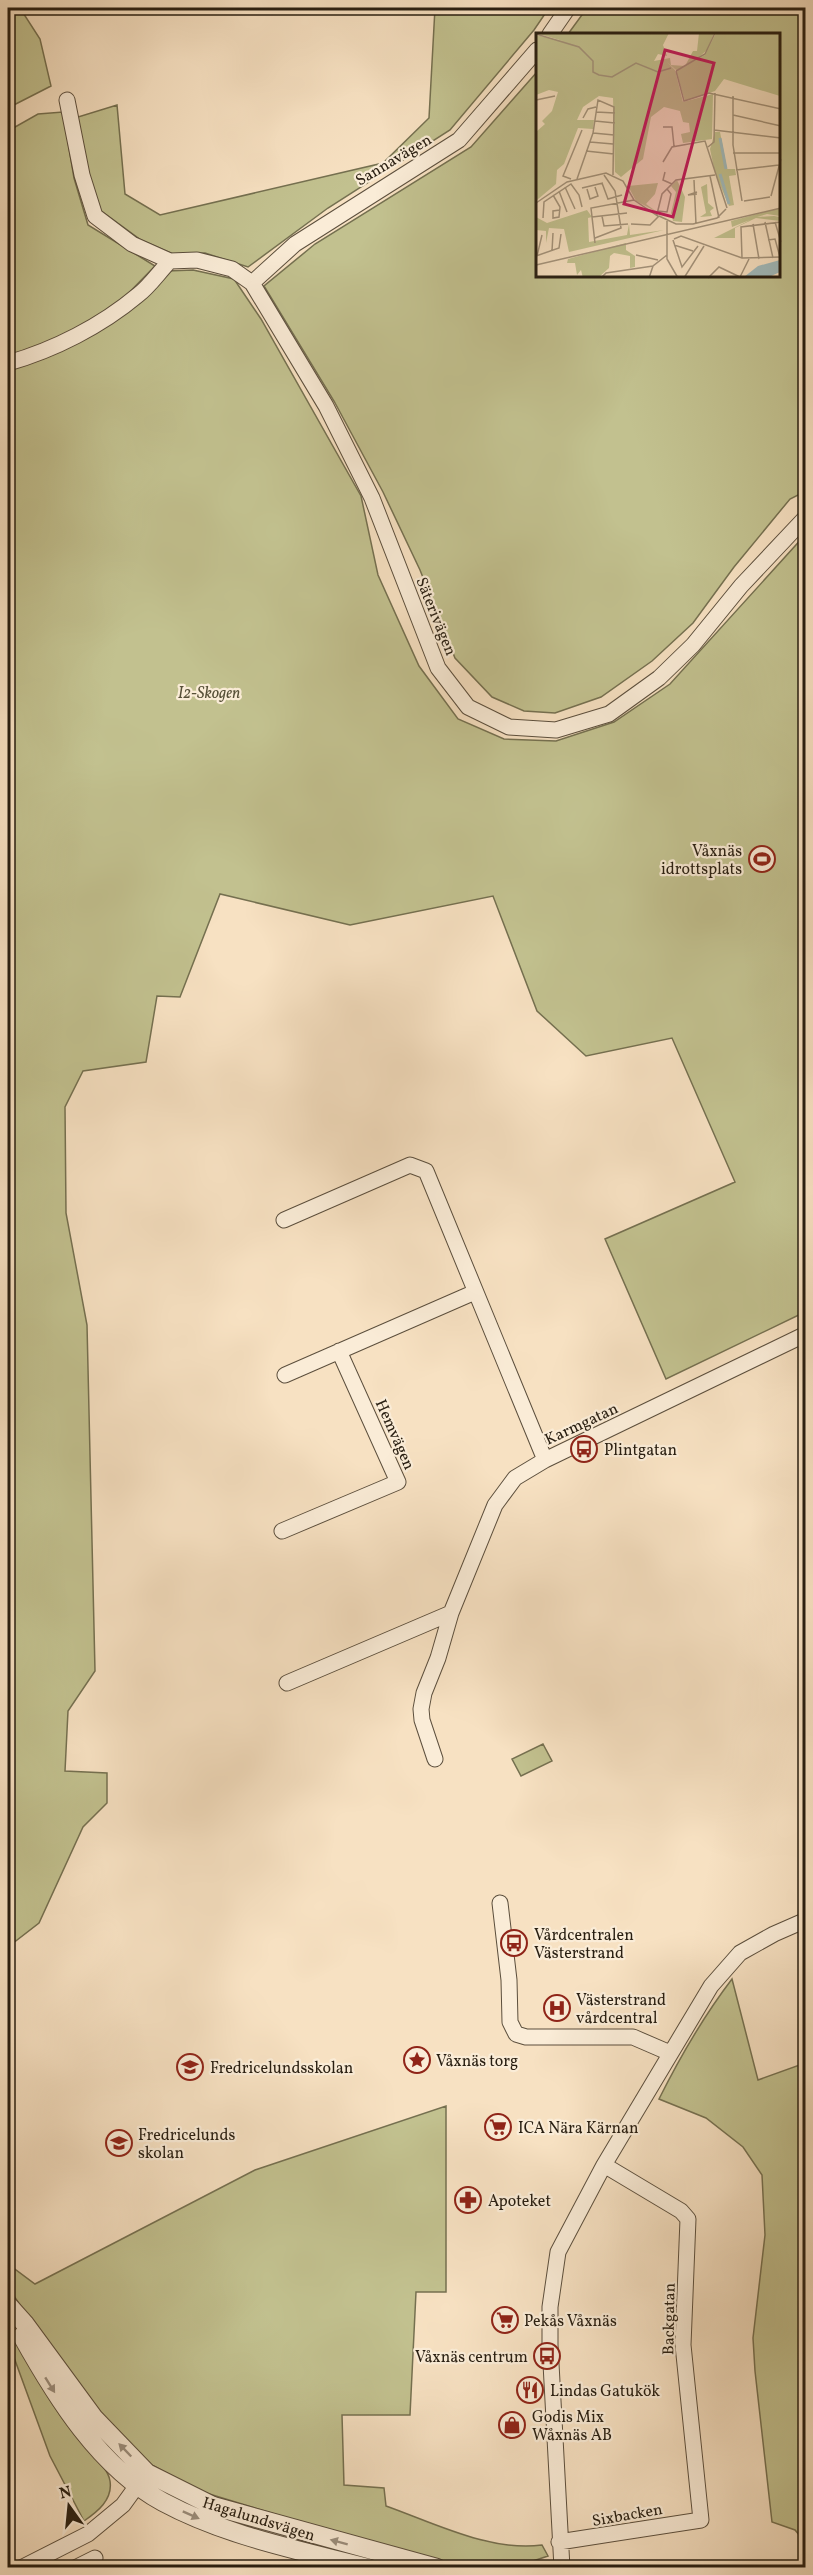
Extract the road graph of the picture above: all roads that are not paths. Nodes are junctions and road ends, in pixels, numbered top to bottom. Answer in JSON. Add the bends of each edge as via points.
{"nodes":[{"id":1,"x":568,"y":8,"type":"edge"},
{"id":2,"x":551,"y":33,"type":"edge"},
{"id":3,"x":536,"y":51,"type":"edge"},
{"id":4,"x":67,"y":100,"type":"dead end"},
{"id":5,"x":170,"y":261,"type":"junction"},
{"id":6,"x":252,"y":283,"type":"junction"},
{"id":7,"x":8,"y":363,"type":"edge"},
{"id":8,"x":806,"y":517,"type":"edge"},
{"id":9,"x":284,"y":1220,"type":"dead end"},
{"id":10,"x":475,"y":1292,"type":"junction"},
{"id":11,"x":806,"y":1334,"type":"edge"},
{"id":12,"x":339,"y":1351,"type":"junction"},
{"id":13,"x":285,"y":1375,"type":"dead end"},
{"id":14,"x":545,"y":1460,"type":"junction"},
{"id":15,"x":282,"y":1532,"type":"dead end"},
{"id":16,"x":451,"y":1612,"type":"junction"},
{"id":17,"x":287,"y":1683,"type":"dead end"},
{"id":18,"x":435,"y":1759,"type":"dead end"},
{"id":19,"x":500,"y":1902,"type":"dead end"},
{"id":20,"x":806,"y":1920,"type":"edge"},
{"id":21,"x":670,"y":2053,"type":"junction"},
{"id":22,"x":604,"y":2165,"type":"junction"},
{"id":23,"x":11,"y":2310,"type":"edge"},
{"id":24,"x":142,"y":2479,"type":"junction"},
{"id":25,"x":701,"y":2520,"type":"joint"},
{"id":26,"x":559,"y":2542,"type":"junction"},
{"id":27,"x":95,"y":2558,"type":"dead end"},
{"id":28,"x":21,"y":2568,"type":"edge"},
{"id":29,"x":75,"y":2568,"type":"edge"},
{"id":30,"x":368,"y":2568,"type":"edge"},
{"id":31,"x":436,"y":2568,"type":"edge"},
{"id":32,"x":562,"y":2568,"type":"edge"}],
"edges":[{"from":1,"to":2,"type":"street"},
{"from":3,"to":6,"type":"street","name":"Sannavägen","via":[[459,140],[295,244]]},
{"from":4,"to":5,"type":"street","via":[[82,175],[96,216],[132,244]]},
{"from":5,"to":6,"type":"street","via":[[197,260],[232,269]]},
{"from":5,"to":7,"type":"street","via":[[140,294],[113,314],[54,347]]},
{"from":6,"to":8,"type":"street","name":"Säterivägen","via":[[316,388],[372,498],[438,668],[468,707],[509,727],[556,730],[609,714],[659,678],[693,645],[741,586]]},
{"from":9,"to":10,"type":"street","via":[[410,1165],[426,1171]]},
{"from":10,"to":12,"type":"street"},
{"from":10,"to":14,"type":"street"},
{"from":11,"to":14,"type":"street","name":"Karmgatan"},
{"from":12,"to":13,"type":"street"},
{"from":12,"to":15,"type":"street","name":"Hemvägen","via":[[398,1482]]},
{"from":14,"to":16,"type":"street","name":"Karmgatan","via":[[515,1478],[495,1505]]},
{"from":16,"to":17,"type":"street"},
{"from":16,"to":18,"type":"street","name":"Karmgatan","via":[[421,1709]]},
{"from":19,"to":21,"type":"street","via":[[509,1970],[510,2022],[516,2034],[633,2037]]},
{"from":20,"to":21,"type":"street","via":[[740,1953],[711,1986]]},
{"from":21,"to":22,"type":"street"},
{"from":22,"to":25,"type":"street","name":"Backgatan","via":[[681,2211],[688,2220],[683,2345]]},
{"from":22,"to":26,"type":"street","via":[[558,2252],[550,2307]]},
{"from":23,"to":24,"type":"street","name":"Hagalundsvägen","via":[[37,2364],[80,2428]]},
{"from":24,"to":28,"type":"street","via":[[123,2505],[88,2534]]},
{"from":24,"to":30,"type":"street","name":"Hagalundsvägen","one_way":true,"via":[[162,2502],[229,2531]]},
{"from":31,"to":24,"type":"street","name":"Hagalundsvägen","one_way":true,"via":[[213,2506]]},
{"from":25,"to":26,"type":"street","name":"Sixbacken"},
{"from":26,"to":32,"type":"street"},
{"from":27,"to":29,"type":"street"}]}
